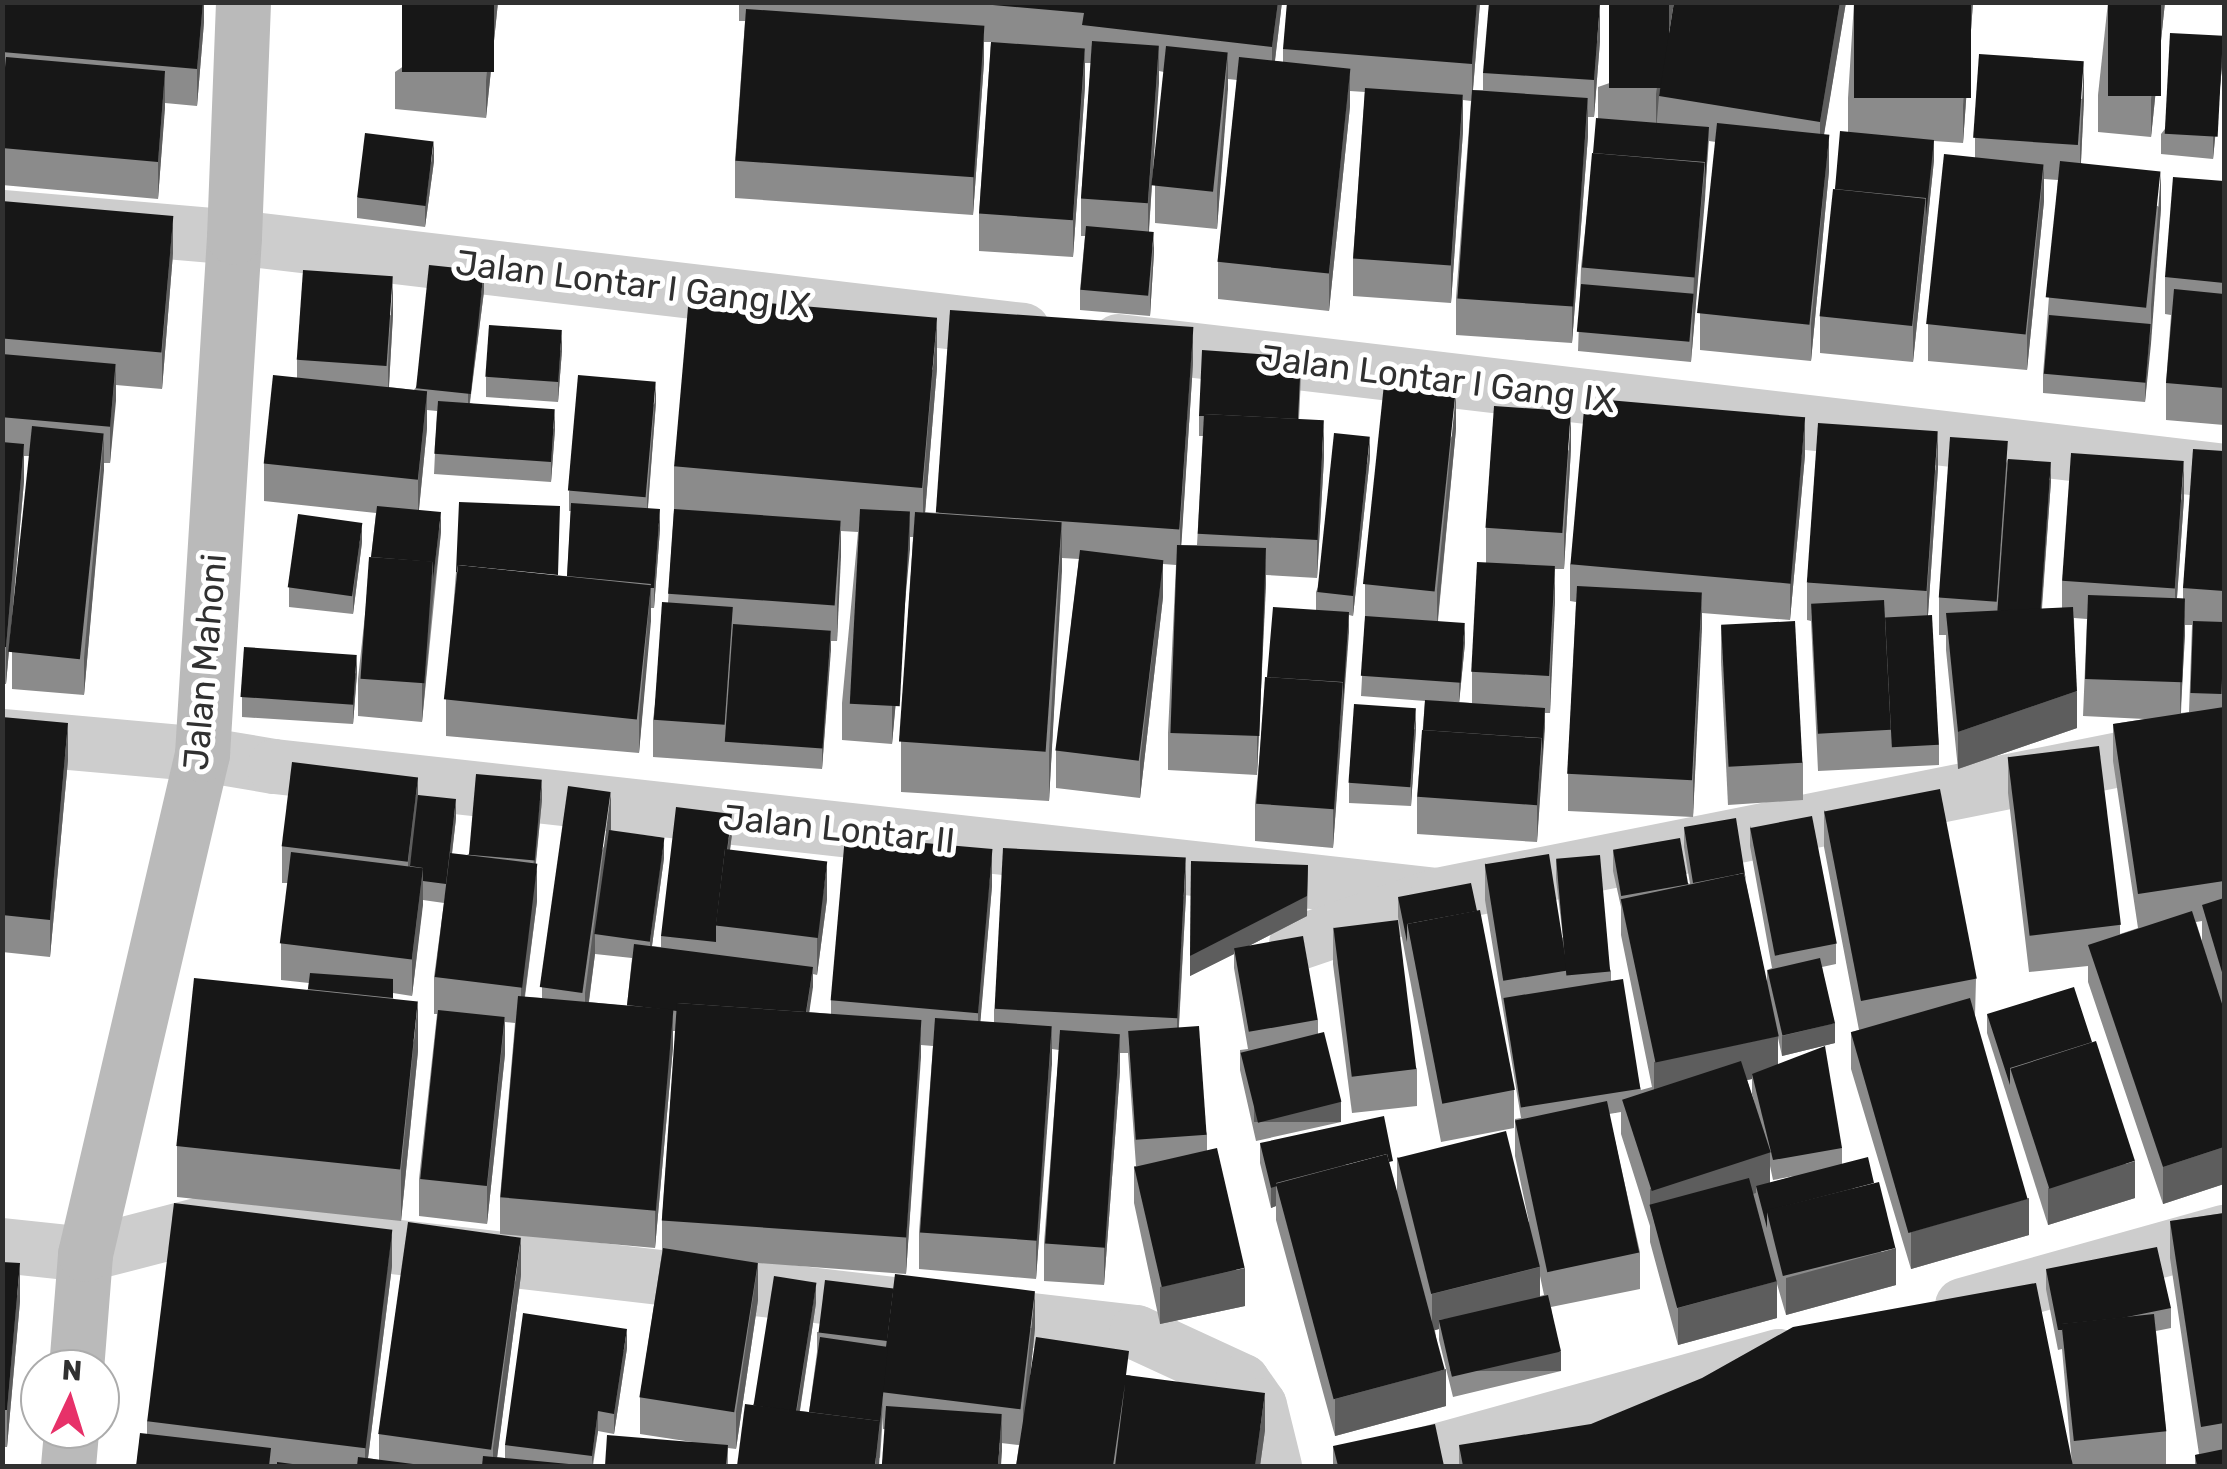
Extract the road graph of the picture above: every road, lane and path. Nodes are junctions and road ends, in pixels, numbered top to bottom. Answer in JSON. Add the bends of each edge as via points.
{"nodes":[{"id":1,"x":243,"y":2,"type":"edge"},
{"id":2,"x":2,"y":217,"type":"edge"},
{"id":3,"x":234,"y":237,"type":"junction"},
{"id":4,"x":2224,"y":471,"type":"edge"},
{"id":5,"x":2,"y":736,"type":"edge"},
{"id":6,"x":2224,"y":738,"type":"edge"},
{"id":7,"x":202,"y":754,"type":"junction"},
{"id":8,"x":1438,"y":895,"type":"junction"},
{"id":9,"x":1296,"y":943,"type":"edge"},
{"id":10,"x":2224,"y":1232,"type":"edge"},
{"id":11,"x":2,"y":1246,"type":"edge"},
{"id":12,"x":85,"y":1254,"type":"junction"},
{"id":13,"x":1918,"y":1317,"type":"edge"},
{"id":14,"x":1822,"y":1344,"type":"edge"},
{"id":15,"x":78,"y":1349,"type":"edge"},
{"id":16,"x":1274,"y":1466,"type":"edge"},
{"id":17,"x":1381,"y":1466,"type":"edge"}],
"edges":[{"from":1,"to":3,"type":"street","name":"Jalan Mahoni"},
{"from":2,"to":3,"type":"street","name":"Jalan Lontar I Gang IX"},
{"from":3,"to":4,"type":"street","name":"Jalan Lontar I Gang IX"},
{"from":3,"to":7,"type":"street","name":"Jalan Mahoni"},
{"from":5,"to":7,"type":"street","name":"Jalan Lontar II"},
{"from":6,"to":8,"type":"street"},
{"from":7,"to":8,"type":"street","name":"Jalan Lontar II"},
{"from":7,"to":12,"type":"street","name":"Jalan Mahoni"},
{"from":8,"to":9,"type":"street"},
{"from":10,"to":13,"type":"street"},
{"from":11,"to":12,"type":"street"},
{"from":12,"to":15,"type":"street","name":"Jalan Mahoni"},
{"from":12,"to":16,"type":"street","via":[[201,1224],[1136,1332],[1242,1380],[1260,1405]]},
{"from":14,"to":17,"type":"street"}]}
